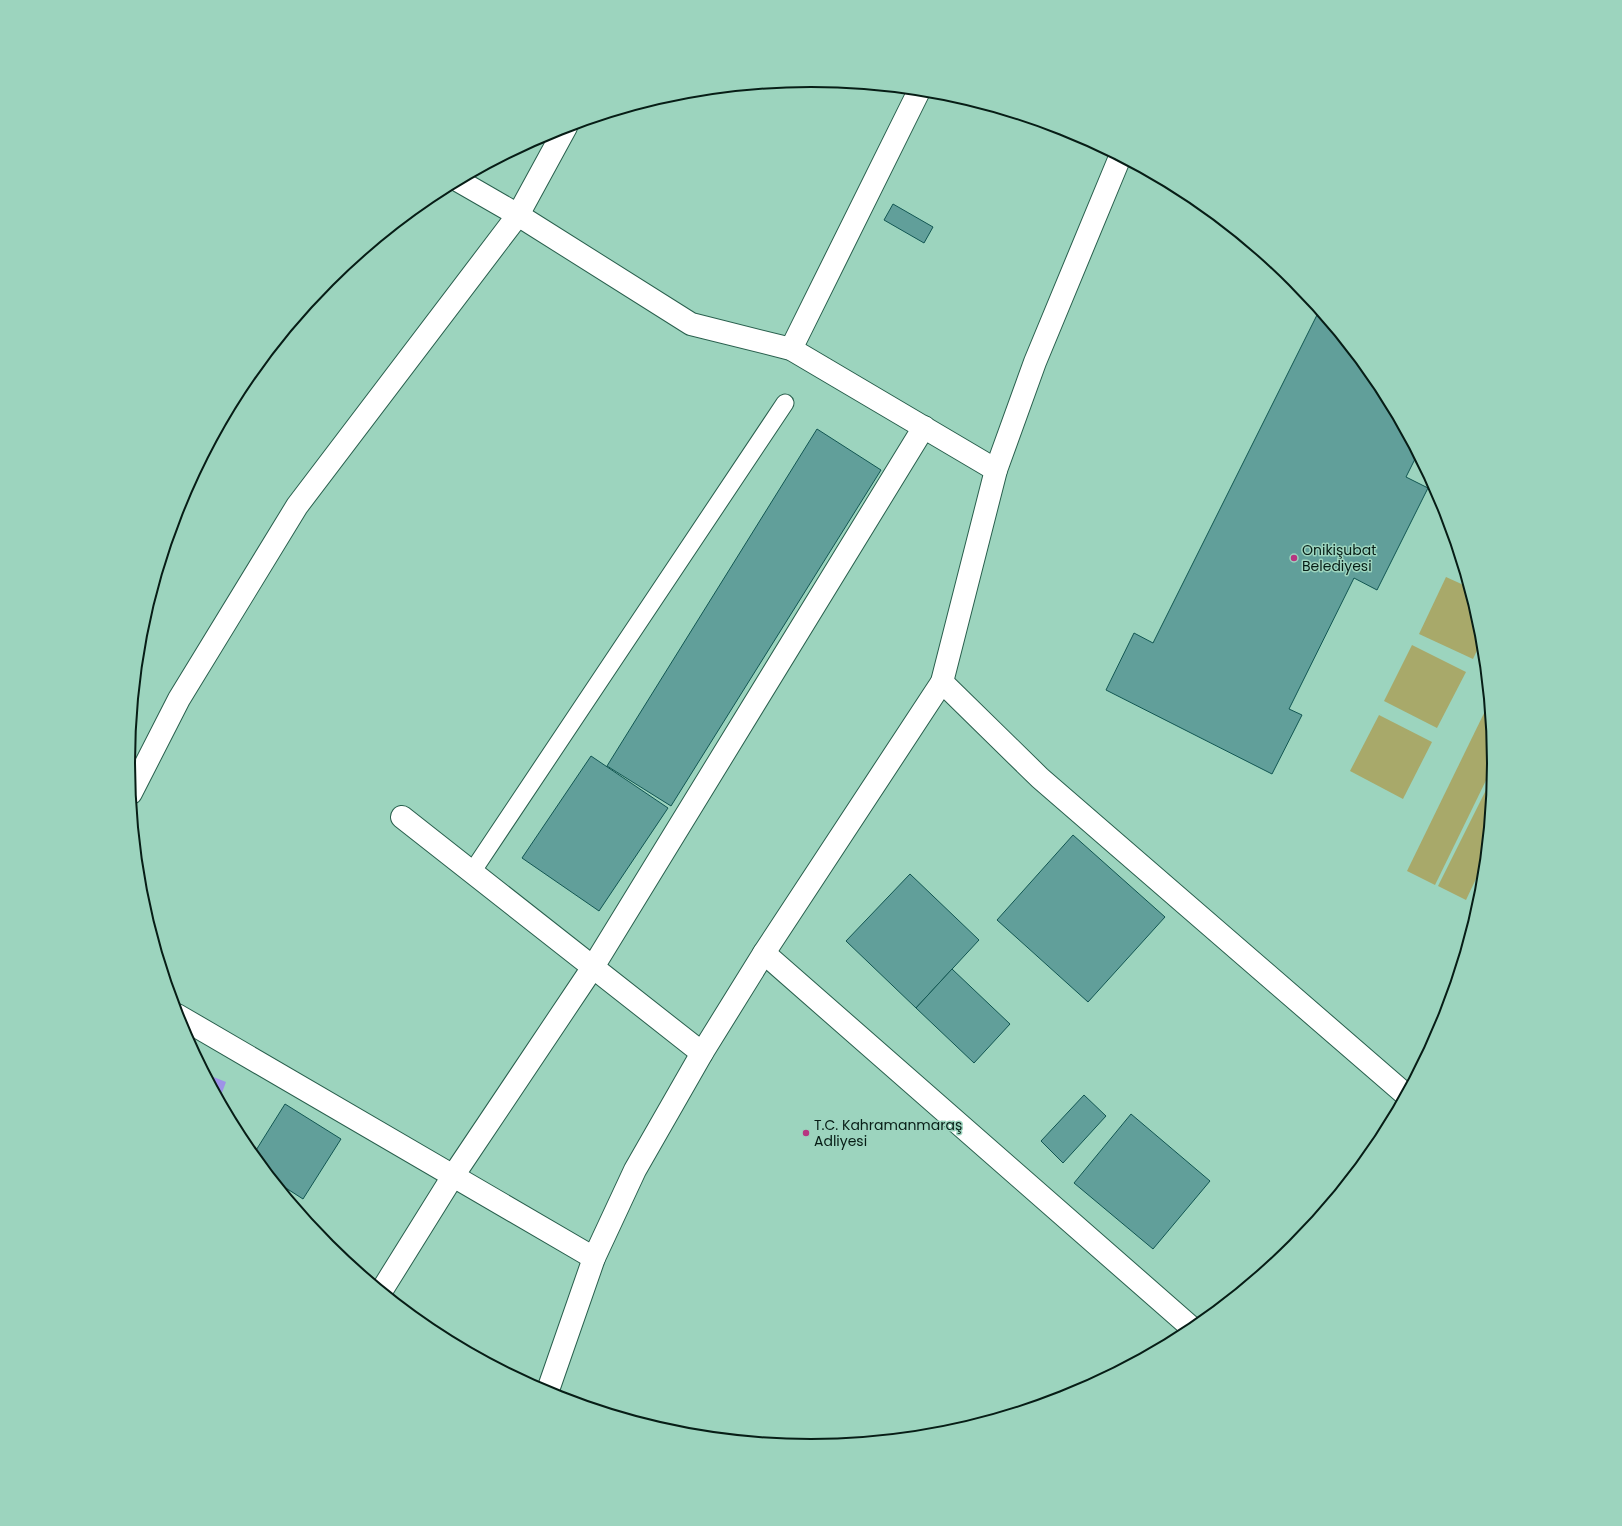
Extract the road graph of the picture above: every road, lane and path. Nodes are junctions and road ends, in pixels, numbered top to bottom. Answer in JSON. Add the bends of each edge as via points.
{"nodes":[{"id":1,"x":917,"y":96,"type":"edge"},
{"id":2,"x":562,"y":134,"type":"edge"},
{"id":3,"x":1118,"y":161,"type":"edge"},
{"id":4,"x":463,"y":184,"type":"edge"},
{"id":5,"x":518,"y":215,"type":"junction"},
{"id":6,"x":791,"y":349,"type":"junction"},
{"id":7,"x":786,"y":403,"type":"dead end"},
{"id":8,"x":924,"y":427,"type":"junction"},
{"id":9,"x":996,"y":470,"type":"junction"},
{"id":10,"x":942,"y":682,"type":"junction"},
{"id":11,"x":135,"y":783,"type":"edge"},
{"id":12,"x":402,"y":817,"type":"dead end"},
{"id":13,"x":472,"y":872,"type":"junction"},
{"id":14,"x":764,"y":953,"type":"junction"},
{"id":15,"x":593,"y":967,"type":"junction"},
{"id":16,"x":186,"y":1021,"type":"edge"},
{"id":17,"x":702,"y":1053,"type":"junction"},
{"id":18,"x":1401,"y":1091,"type":"edge"},
{"id":19,"x":453,"y":1176,"type":"junction"},
{"id":20,"x":594,"y":1258,"type":"junction"},
{"id":21,"x":384,"y":1287,"type":"edge"},
{"id":22,"x":1187,"y":1325,"type":"edge"},
{"id":23,"x":549,"y":1387,"type":"edge"}],
"edges":[{"from":1,"to":6,"type":"street"},
{"from":2,"to":5,"type":"street"},
{"from":3,"to":9,"type":"street","via":[[1035,362]]},
{"from":4,"to":5,"type":"street"},
{"from":5,"to":6,"type":"street","via":[[691,324]]},
{"from":5,"to":11,"type":"street","via":[[297,506],[179,699]]},
{"from":6,"to":8,"type":"street"},
{"from":7,"to":13,"type":"lane"},
{"from":8,"to":9,"type":"street"},
{"from":8,"to":15,"type":"street"},
{"from":9,"to":10,"type":"street"},
{"from":10,"to":14,"type":"street"},
{"from":10,"to":18,"type":"street","via":[[1040,778]]},
{"from":12,"to":13,"type":"street"},
{"from":13,"to":15,"type":"street"},
{"from":14,"to":17,"type":"street"},
{"from":14,"to":22,"type":"street"},
{"from":15,"to":17,"type":"street"},
{"from":15,"to":19,"type":"street"},
{"from":16,"to":19,"type":"street"},
{"from":17,"to":20,"type":"street","via":[[635,1170]]},
{"from":19,"to":20,"type":"street"},
{"from":19,"to":21,"type":"street"},
{"from":20,"to":23,"type":"street"}]}
